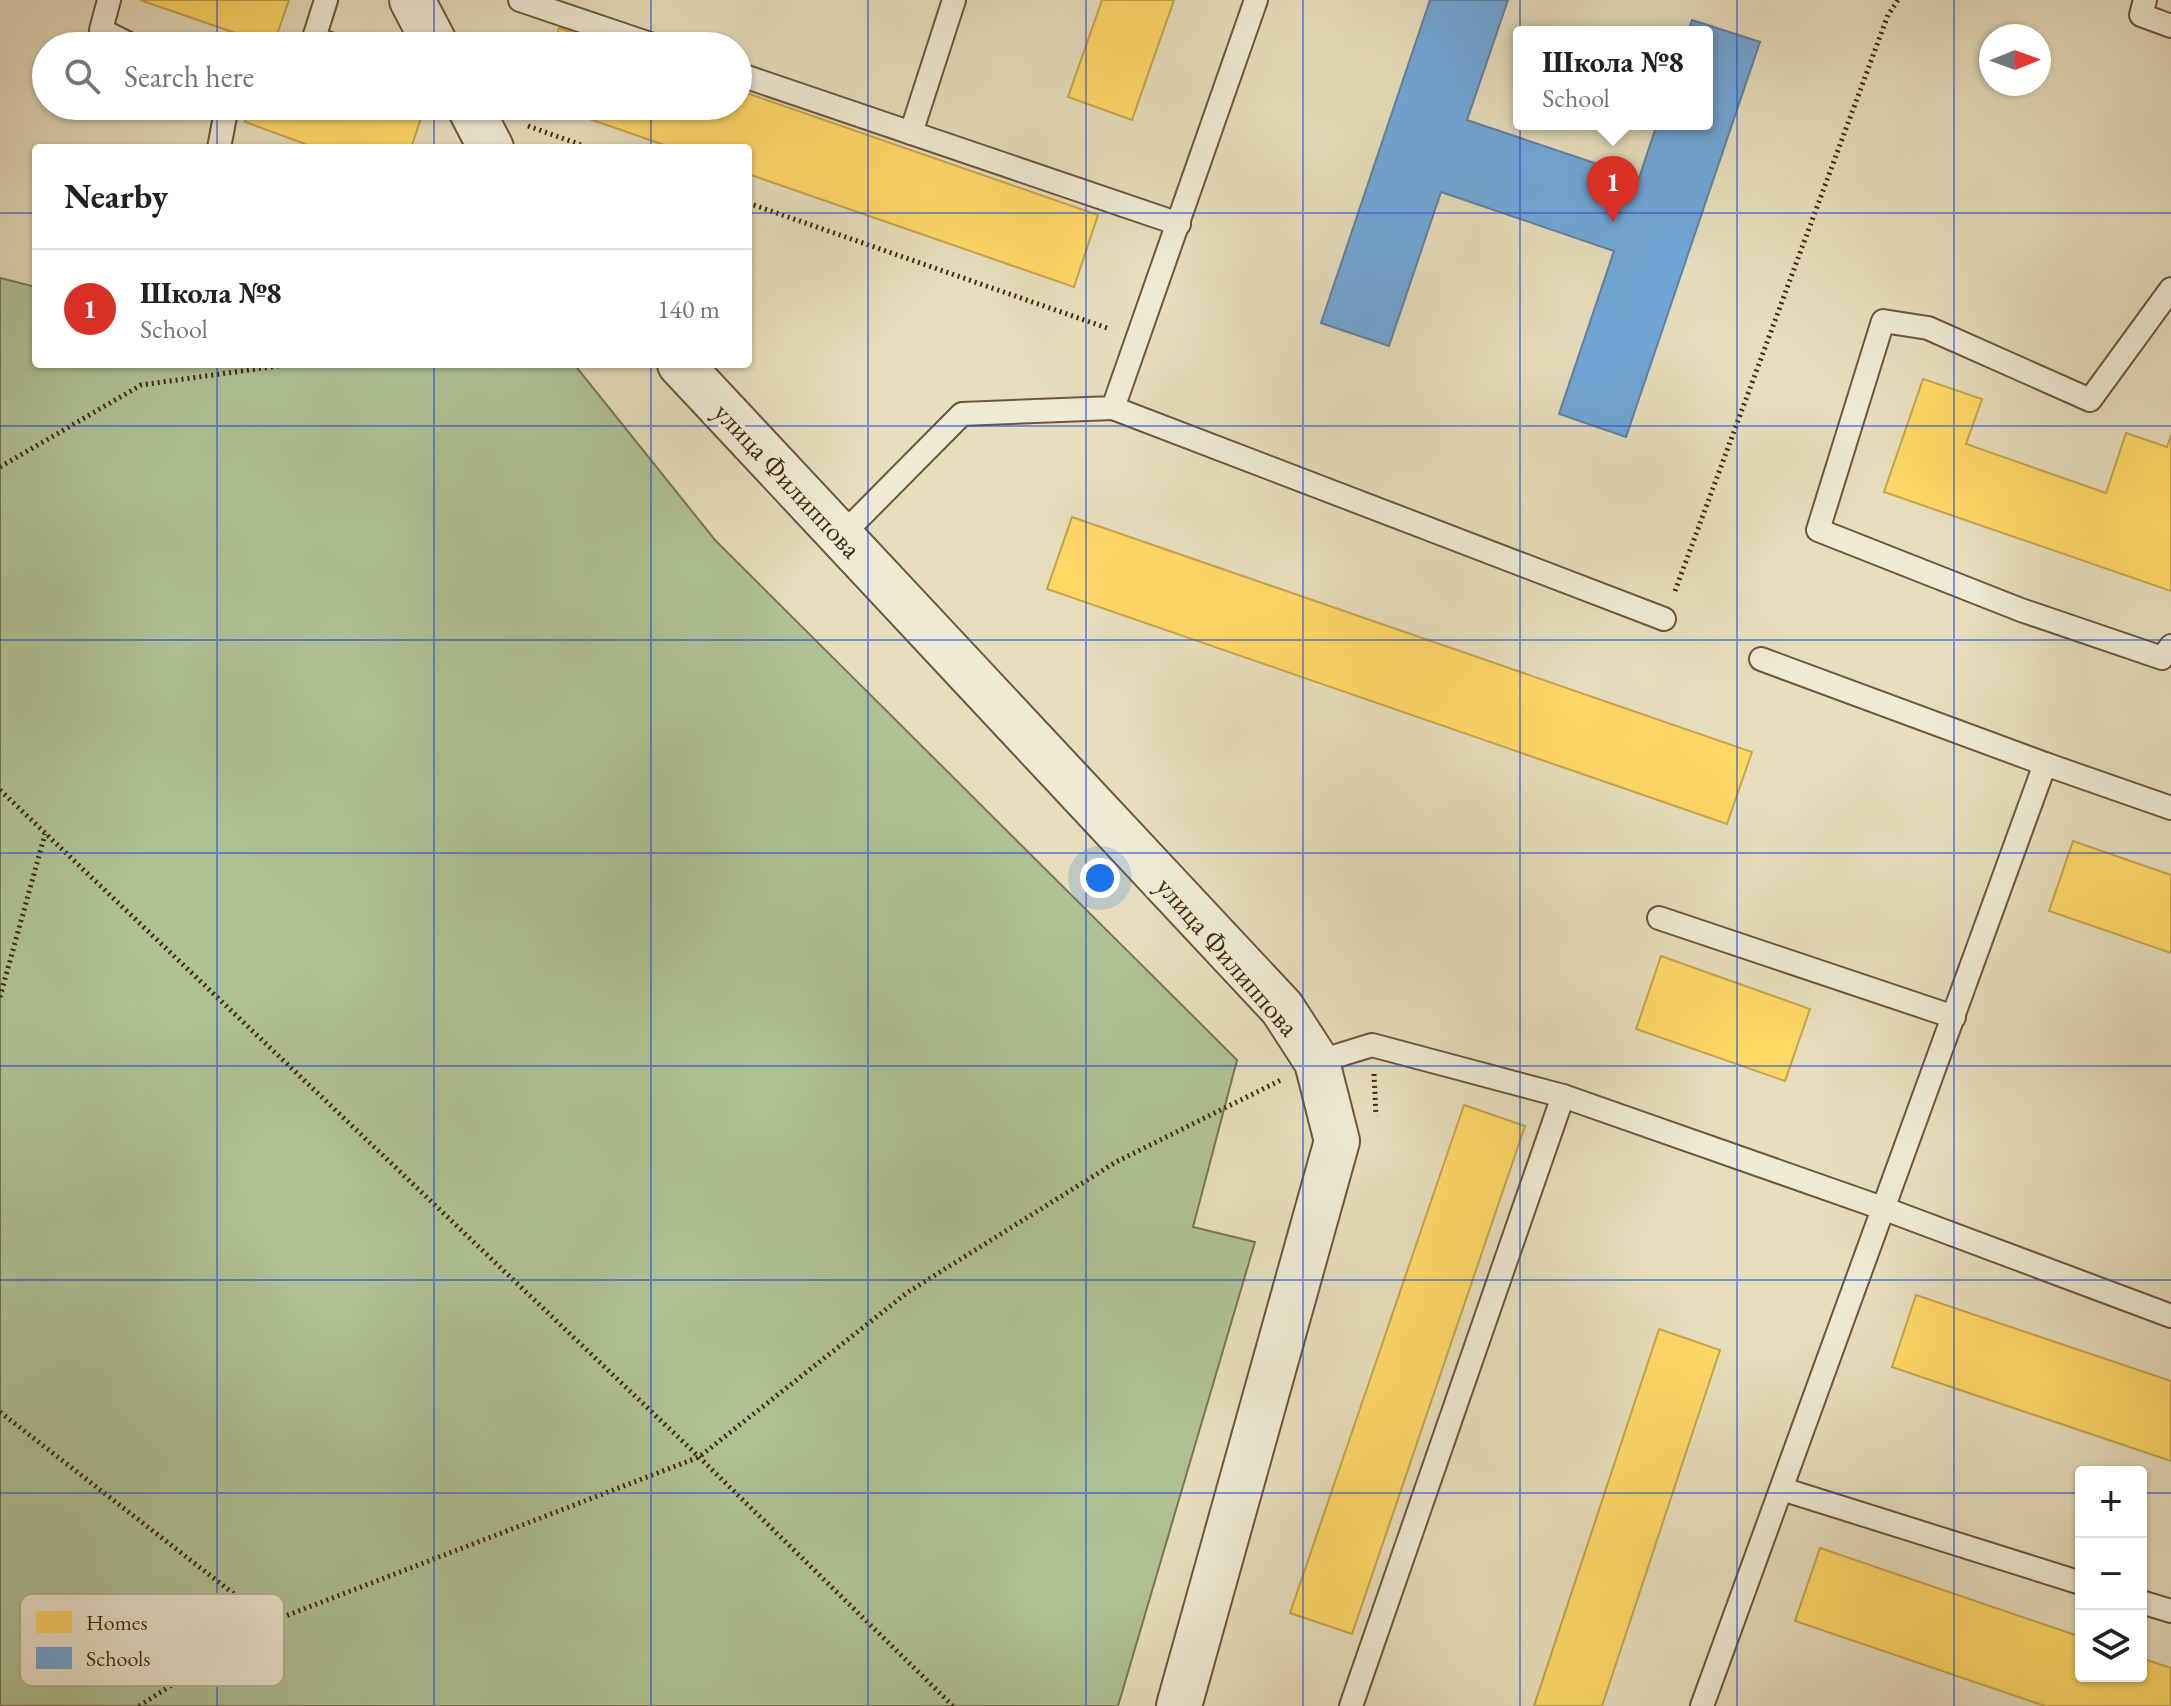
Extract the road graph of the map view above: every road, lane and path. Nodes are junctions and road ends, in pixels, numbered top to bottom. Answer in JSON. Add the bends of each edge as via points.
{"nodes":[{"id":1,"x":109,"y":0,"type":"edge"},
{"id":2,"x":326,"y":0,"type":"edge"},
{"id":3,"x":412,"y":0,"type":"edge"},
{"id":4,"x":520,"y":0,"type":"edge"},
{"id":5,"x":954,"y":0,"type":"edge"},
{"id":6,"x":1256,"y":0,"type":"edge"},
{"id":7,"x":1898,"y":0,"type":"edge"},
{"id":8,"x":2145,"y":0,"type":"edge"},
{"id":9,"x":2171,"y":26,"type":"edge"},
{"id":10,"x":105,"y":32,"type":"edge"},
{"id":11,"x":316,"y":32,"type":"edge"},
{"id":12,"x":429,"y":32,"type":"edge"},
{"id":13,"x":615,"y":32,"type":"edge"},
{"id":14,"x":752,"y":79,"type":"edge"},
{"id":15,"x":224,"y":120,"type":"edge"},
{"id":16,"x":487,"y":120,"type":"edge"},
{"id":17,"x":911,"y":133,"type":"junction"},
{"id":18,"x":508,"y":137,"type":"edge"},
{"id":19,"x":220,"y":144,"type":"edge"},
{"id":20,"x":560,"y":144,"type":"edge"},
{"id":21,"x":752,"y":204,"type":"edge"},
{"id":22,"x":1179,"y":224,"type":"junction"},
{"id":23,"x":2171,"y":289,"type":"edge"},
{"id":24,"x":1117,"y":332,"type":"dead end"},
{"id":25,"x":263,"y":368,"type":"edge"},
{"id":26,"x":684,"y":368,"type":"edge"},
{"id":27,"x":1113,"y":408,"type":"junction"},
{"id":28,"x":0,"y":467,"type":"edge"},
{"id":29,"x":841,"y":536,"type":"junction"},
{"id":30,"x":1664,"y":619,"type":"joint"},
{"id":31,"x":2171,"y":646,"type":"edge"},
{"id":32,"x":1761,"y":659,"type":"dead end"},
{"id":33,"x":2045,"y":764,"type":"junction"},
{"id":34,"x":0,"y":790,"type":"edge"},
{"id":35,"x":2171,"y":808,"type":"edge"},
{"id":36,"x":45,"y":834,"type":"junction"},
{"id":37,"x":1659,"y":918,"type":"dead end"},
{"id":38,"x":0,"y":997,"type":"edge"},
{"id":39,"x":1954,"y":1017,"type":"junction"},
{"id":40,"x":1317,"y":1062,"type":"junction"},
{"id":41,"x":1563,"y":1096,"type":"junction"},
{"id":42,"x":1885,"y":1209,"type":"junction"},
{"id":43,"x":2171,"y":1316,"type":"edge"},
{"id":44,"x":0,"y":1412,"type":"edge"},
{"id":45,"x":699,"y":1457,"type":"junction"},
{"id":46,"x":1782,"y":1489,"type":"junction"},
{"id":47,"x":2075,"y":1581,"type":"edge"},
{"id":48,"x":234,"y":1594,"type":"edge"},
{"id":49,"x":2147,"y":1604,"type":"edge"},
{"id":50,"x":2171,"y":1611,"type":"edge"},
{"id":51,"x":284,"y":1617,"type":"edge"},
{"id":52,"x":170,"y":1686,"type":"edge"},
{"id":53,"x":139,"y":1706,"type":"edge"},
{"id":54,"x":953,"y":1706,"type":"edge"},
{"id":55,"x":1179,"y":1706,"type":"edge"},
{"id":56,"x":1351,"y":1706,"type":"edge"},
{"id":57,"x":1702,"y":1706,"type":"edge"}],
"edges":[{"from":1,"to":10,"type":"lane","via":[[101,30]]},
{"from":2,"to":11,"type":"lane"},
{"from":3,"to":12,"type":"street"},
{"from":4,"to":13,"type":"lane"},
{"from":5,"to":17,"type":"lane"},
{"from":6,"to":22,"type":"lane"},
{"from":7,"to":30,"type":"path","via":[[1882,30]]},
{"from":8,"to":9,"type":"lane","via":[[2141,15]]},
{"from":14,"to":17,"type":"lane"},
{"from":15,"to":19,"type":"lane"},
{"from":16,"to":18,"type":"street"},
{"from":17,"to":22,"type":"lane"},
{"from":18,"to":20,"type":"path"},
{"from":21,"to":24,"type":"path"},
{"from":22,"to":27,"type":"lane"},
{"from":23,"to":31,"type":"lane","via":[[2090,400],[1928,328],[1883,321],[1818,530],[2021,610],[2162,658]]},
{"from":25,"to":28,"type":"path","via":[[141,385]]},
{"from":26,"to":29,"type":"street","name":"улица Филиппова"},
{"from":27,"to":29,"type":"lane","via":[[962,414]]},
{"from":27,"to":30,"type":"lane"},
{"from":29,"to":40,"type":"street","name":"улица Филиппова","via":[[1282,1008]]},
{"from":32,"to":33,"type":"lane"},
{"from":33,"to":35,"type":"lane"},
{"from":33,"to":39,"type":"lane"},
{"from":34,"to":36,"type":"path"},
{"from":36,"to":38,"type":"path"},
{"from":36,"to":45,"type":"path"},
{"from":37,"to":39,"type":"lane"},
{"from":39,"to":42,"type":"lane"},
{"from":40,"to":41,"type":"lane","via":[[1372,1045]]},
{"from":40,"to":45,"type":"path","via":[[1116,1162],[908,1292]]},
{"from":40,"to":55,"type":"street","name":"улица Филиппова","via":[[1337,1141]]},
{"from":41,"to":42,"type":"lane"},
{"from":41,"to":56,"type":"lane"},
{"from":42,"to":43,"type":"lane"},
{"from":42,"to":46,"type":"lane"},
{"from":44,"to":48,"type":"path"},
{"from":45,"to":51,"type":"path"},
{"from":45,"to":54,"type":"path"},
{"from":46,"to":47,"type":"lane"},
{"from":46,"to":57,"type":"lane"},
{"from":49,"to":50,"type":"lane"},
{"from":52,"to":53,"type":"path"}]}
